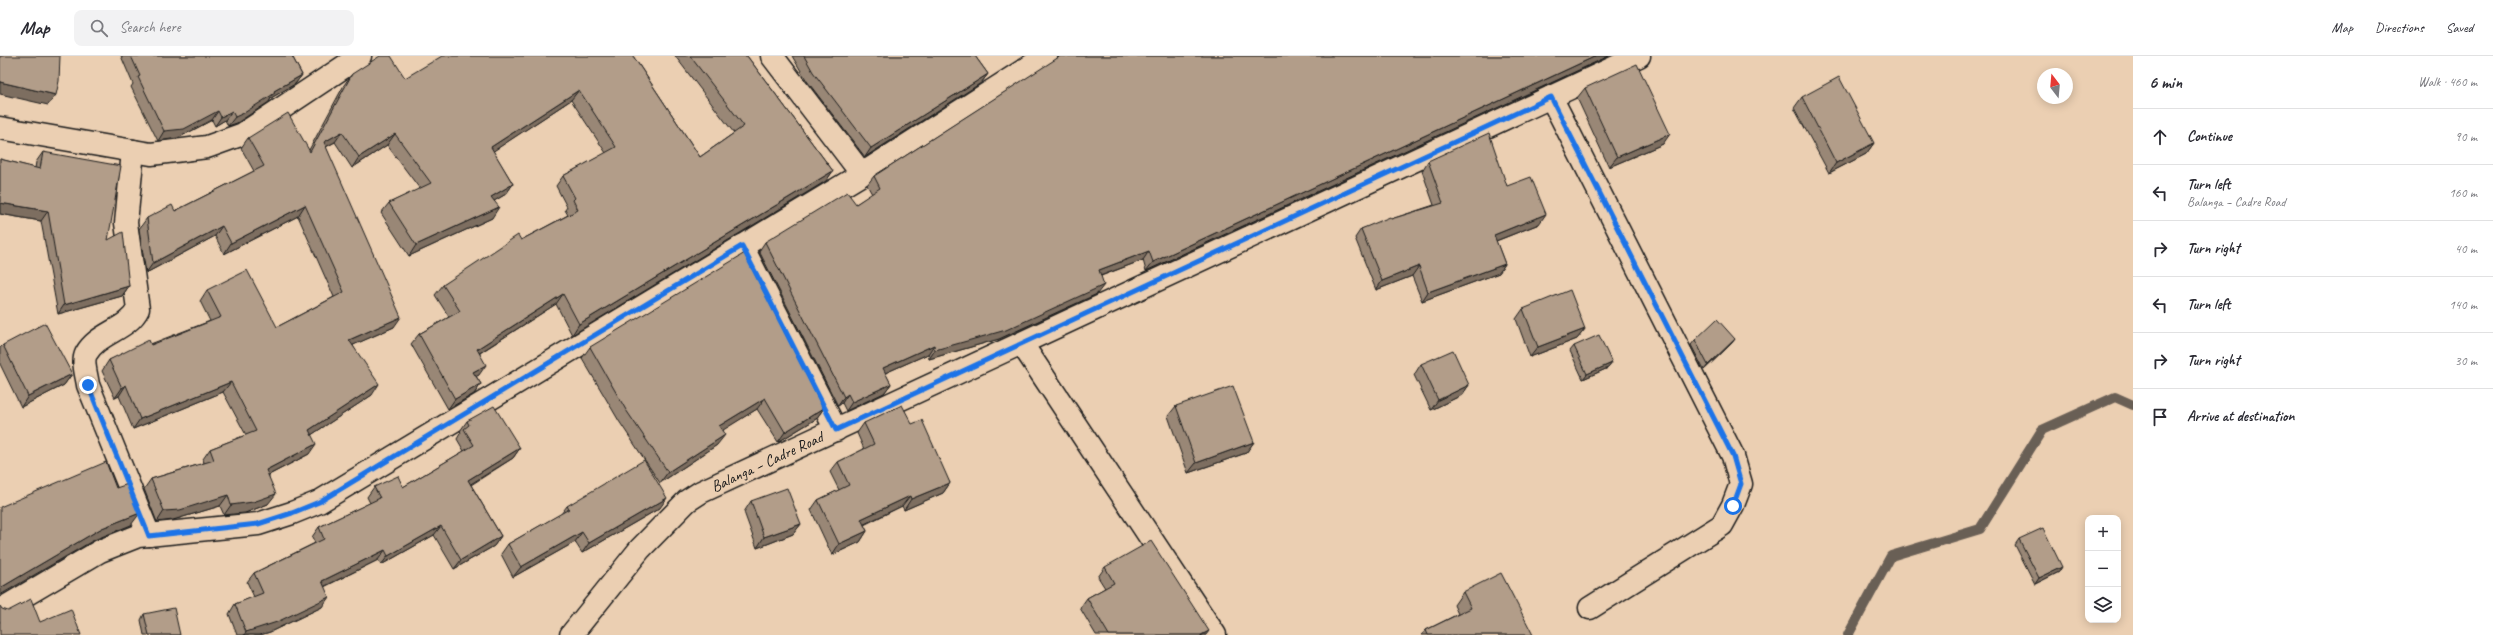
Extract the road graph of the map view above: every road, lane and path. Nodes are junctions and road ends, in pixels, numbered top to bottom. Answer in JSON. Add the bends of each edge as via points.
{"nodes":[{"id":1,"x":360,"y":56,"type":"edge"},
{"id":2,"x":772,"y":56,"type":"edge"},
{"id":3,"x":1639,"y":56,"type":"edge"},
{"id":4,"x":1043,"y":57,"type":"edge"},
{"id":5,"x":1551,"y":97,"type":"junction"},
{"id":6,"x":0,"y":128,"type":"edge"},
{"id":7,"x":133,"y":151,"type":"junction"},
{"id":8,"x":862,"y":174,"type":"junction"},
{"id":9,"x":742,"y":246,"type":"junction"},
{"id":10,"x":1022,"y":344,"type":"junction"},
{"id":11,"x":836,"y":430,"type":"junction"},
{"id":12,"x":149,"y":536,"type":"junction"},
{"id":13,"x":1590,"y":608,"type":"dead end"},
{"id":14,"x":0,"y":610,"type":"edge"},
{"id":15,"x":571,"y":635,"type":"edge"},
{"id":16,"x":1215,"y":635,"type":"edge"}],
"edges":[{"from":1,"to":7,"type":"street","via":[[243,134],[207,147],[180,152],[151,154]]},
{"from":2,"to":8,"type":"street"},
{"from":3,"to":5,"type":"street","name":"Balanga – Cadre Road"},
{"from":4,"to":8,"type":"street"},
{"from":5,"to":10,"type":"street","name":"Balanga – Cadre Road"},
{"from":5,"to":13,"type":"street","via":[[1733,456],[1741,484],[1722,525]]},
{"from":6,"to":7,"type":"street"},
{"from":7,"to":12,"type":"street","via":[[126,223],[138,309],[133,318],[86,354],[85,366],[88,385]]},
{"from":8,"to":9,"type":"street"},
{"from":9,"to":11,"type":"street"},
{"from":9,"to":12,"type":"street","via":[[319,502],[258,524]]},
{"from":10,"to":11,"type":"street","name":"Balanga – Cadre Road"},
{"from":10,"to":16,"type":"street"},
{"from":11,"to":15,"type":"street","name":"Balanga – Cadre Road","via":[[701,492],[687,501],[640,549]]},
{"from":12,"to":14,"type":"street","via":[[138,536],[100,551]]}]}
